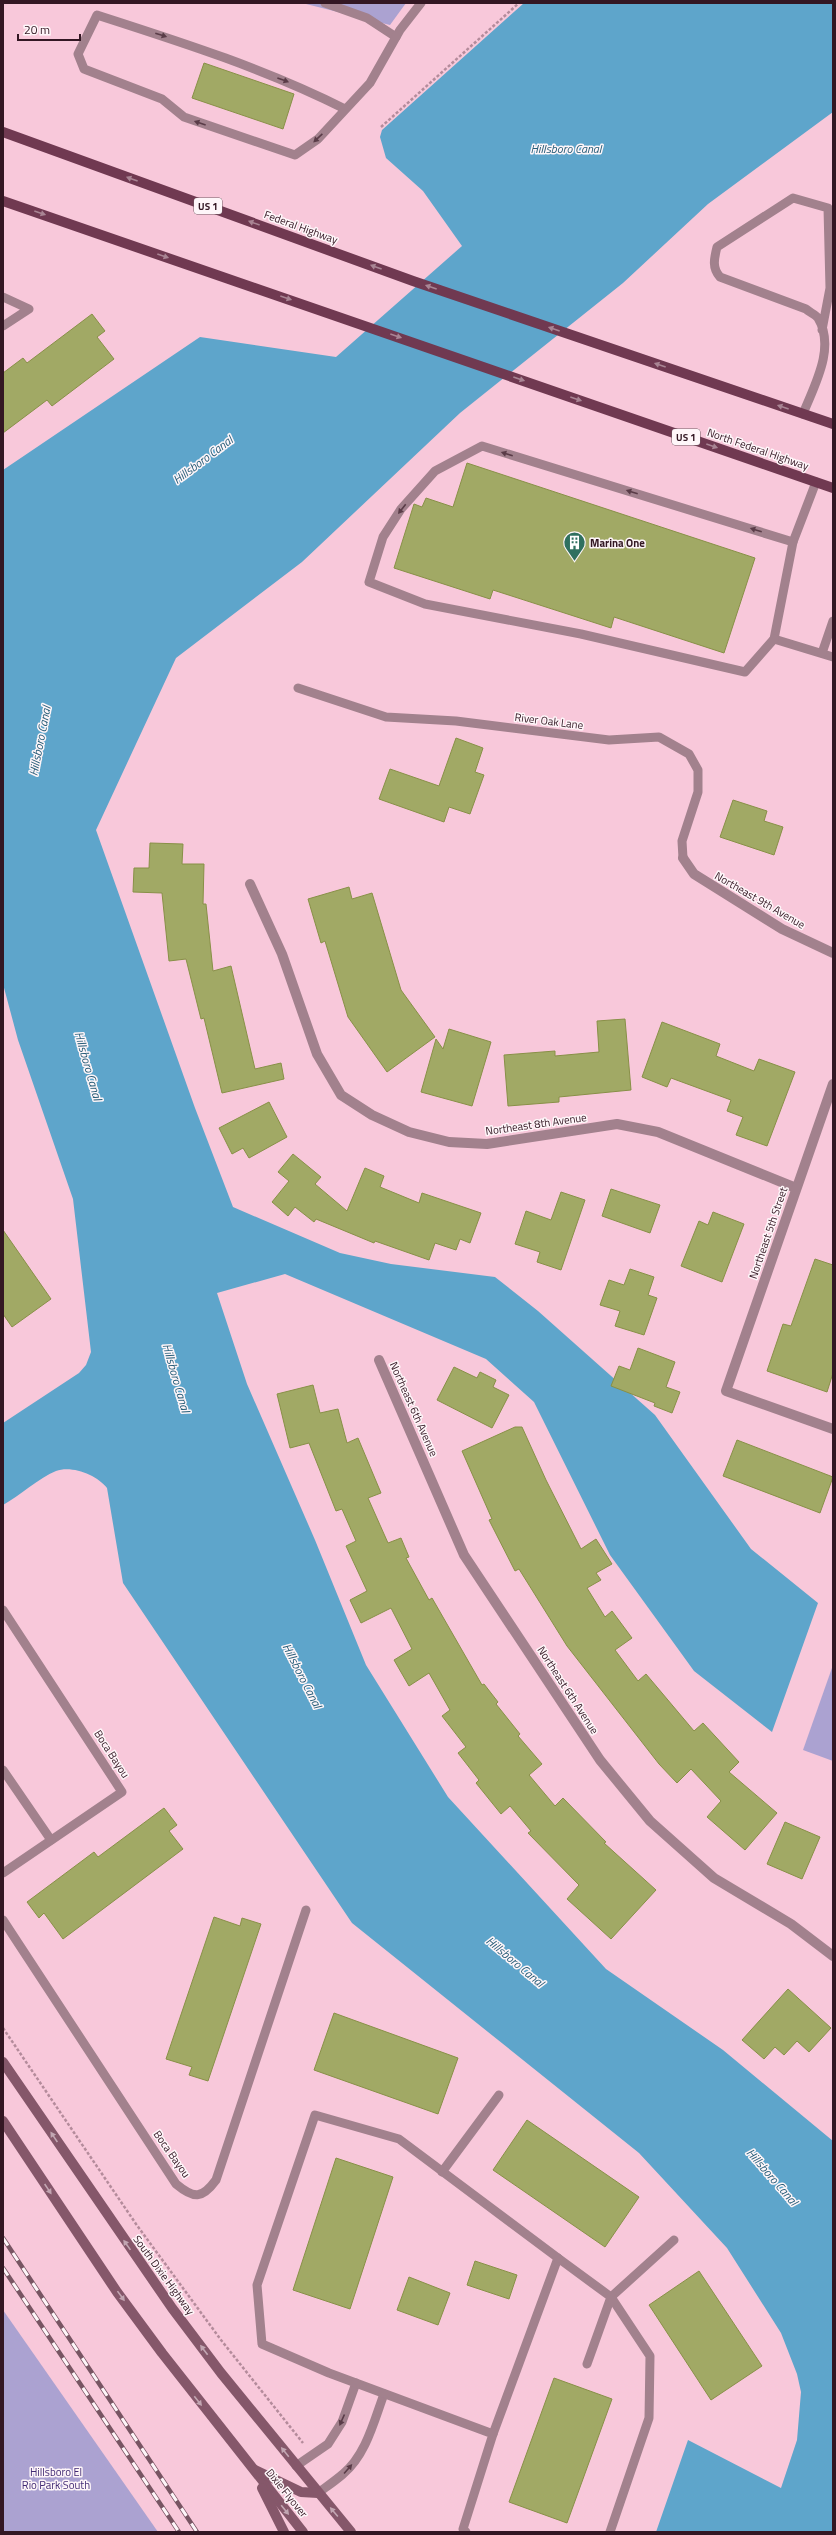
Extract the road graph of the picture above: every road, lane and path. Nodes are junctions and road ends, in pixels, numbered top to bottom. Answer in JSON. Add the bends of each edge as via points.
{"nodes":[{"id":1,"x":325,"y":3,"type":"edge"},
{"id":2,"x":421,"y":3,"type":"edge"},
{"id":3,"x":519,"y":3,"type":"edge"},
{"id":4,"x":396,"y":37,"type":"junction"},
{"id":5,"x":345,"y":109,"type":"junction"},
{"id":6,"x":380,"y":127,"type":"dead end"},
{"id":7,"x":3,"y":132,"type":"edge"},
{"id":8,"x":3,"y":201,"type":"edge"},
{"id":9,"x":3,"y":297,"type":"edge"},
{"id":10,"x":3,"y":326,"type":"edge"},
{"id":11,"x":822,"y":330,"type":"junction"},
{"id":12,"x":803,"y":414,"type":"junction"},
{"id":13,"x":833,"y":424,"type":"edge"},
{"id":14,"x":816,"y":482,"type":"junction"},
{"id":15,"x":833,"y":488,"type":"edge"},
{"id":16,"x":793,"y":542,"type":"junction"},
{"id":17,"x":833,"y":621,"type":"edge"},
{"id":18,"x":774,"y":639,"type":"junction"},
{"id":19,"x":822,"y":653,"type":"junction"},
{"id":20,"x":833,"y":657,"type":"edge"},
{"id":21,"x":298,"y":688,"type":"dead end"},
{"id":22,"x":683,"y":858,"type":"joint"},
{"id":23,"x":250,"y":884,"type":"dead end"},
{"id":24,"x":833,"y":953,"type":"edge"},
{"id":25,"x":833,"y":1084,"type":"edge"},
{"id":26,"x":796,"y":1188,"type":"junction"},
{"id":27,"x":379,"y":1360,"type":"dead end"},
{"id":28,"x":833,"y":1429,"type":"edge"},
{"id":29,"x":3,"y":1610,"type":"edge"},
{"id":30,"x":3,"y":1770,"type":"edge"},
{"id":31,"x":51,"y":1840,"type":"junction"},
{"id":32,"x":3,"y":1873,"type":"edge"},
{"id":33,"x":306,"y":1910,"type":"dead end"},
{"id":34,"x":3,"y":1920,"type":"edge"},
{"id":35,"x":833,"y":1956,"type":"edge"},
{"id":36,"x":3,"y":2028,"type":"edge"},
{"id":37,"x":3,"y":2062,"type":"edge"},
{"id":38,"x":499,"y":2095,"type":"dead end"},
{"id":39,"x":3,"y":2121,"type":"edge"},
{"id":40,"x":442,"y":2172,"type":"junction"},
{"id":41,"x":674,"y":2240,"type":"dead end"},
{"id":42,"x":558,"y":2258,"type":"junction"},
{"id":43,"x":611,"y":2297,"type":"junction"},
{"id":44,"x":587,"y":2364,"type":"dead end"},
{"id":45,"x":356,"y":2383,"type":"junction"},
{"id":46,"x":384,"y":2394,"type":"junction"},
{"id":47,"x":493,"y":2434,"type":"junction"},
{"id":48,"x":312,"y":2454,"type":"junction"},
{"id":49,"x":296,"y":2466,"type":"junction"},
{"id":50,"x":252,"y":2468,"type":"junction"},
{"id":51,"x":318,"y":2493,"type":"junction"},
{"id":52,"x":284,"y":2532,"type":"edge"},
{"id":53,"x":303,"y":2532,"type":"edge"},
{"id":54,"x":351,"y":2532,"type":"edge"},
{"id":55,"x":466,"y":2532,"type":"edge"},
{"id":56,"x":610,"y":2532,"type":"edge"}],
"edges":[{"from":1,"to":4,"type":"lane","via":[[367,18]]},
{"from":2,"to":4,"type":"lane"},
{"from":3,"to":6,"type":"path"},
{"from":4,"to":5,"type":"lane","via":[[370,83]]},
{"from":5,"to":5,"type":"lane","one_way":true,"via":[[318,139],[295,155],[184,117],[162,100],[84,69],[78,54],[98,15],[168,37],[296,84]]},
{"from":12,"to":7,"type":"main road","name":"Federal Highway","number":"US 1","one_way":true,"via":[[413,280]]},
{"from":8,"to":14,"type":"main road","name":"North Federal Highway","number":"US 1","one_way":true},
{"from":9,"to":10,"type":"lane","via":[[29,309]]},
{"from":11,"to":11,"type":"lane","via":[[818,318],[806,309],[720,277],[715,271],[717,247],[792,198],[828,208],[830,288]]},
{"from":11,"to":12,"type":"lane","via":[[825,357]]},
{"from":12,"to":13,"type":"main road","number":"US 1"},
{"from":14,"to":15,"type":"main road","name":"North Federal Highway","number":"US 1"},
{"from":14,"to":16,"type":"lane"},
{"from":16,"to":18,"type":"lane"},
{"from":16,"to":18,"type":"lane","one_way":true,"via":[[482,446],[435,471],[401,509],[383,537],[369,582],[425,604],[581,634],[745,672]]},
{"from":17,"to":19,"type":"lane"},
{"from":18,"to":19,"type":"lane"},
{"from":19,"to":20,"type":"lane"},
{"from":21,"to":22,"type":"lane","name":"River Oak Lane","via":[[386,717],[456,721],[609,740],[659,737],[690,754],[698,770],[698,792],[682,841]]},
{"from":22,"to":24,"type":"street","name":"Northeast 9th Avenue","via":[[694,874],[782,929]]},
{"from":23,"to":26,"type":"street","name":"Northeast 8th Avenue","via":[[282,954],[317,1054],[341,1095],[372,1115],[409,1132],[449,1142],[487,1144],[617,1124],[658,1132]]},
{"from":25,"to":26,"type":"street","name":"Northeast 5th Street"},
{"from":26,"to":28,"type":"street","name":"Northeast 5th Street","via":[[726,1391]]},
{"from":27,"to":35,"type":"street","name":"Northeast 6th Avenue","via":[[464,1555],[600,1760],[650,1821],[714,1878],[791,1924]]},
{"from":29,"to":31,"type":"lane","name":"Boca Bayou","via":[[122,1792]]},
{"from":30,"to":31,"type":"lane"},
{"from":31,"to":32,"type":"lane","name":"Boca Bayou"},
{"from":33,"to":34,"type":"lane","name":"Boca Bayou","via":[[216,2180],[199,2196],[188,2194],[176,2184]]},
{"from":36,"to":48,"type":"path","via":[[136,2224],[221,2340]]},
{"from":49,"to":37,"type":"main road","name":"South Dixie Highway","one_way":true,"via":[[172,2308]]},
{"from":38,"to":40,"type":"lane"},
{"from":39,"to":50,"type":"main road","one_way":true,"via":[[126,2304]]},
{"from":40,"to":42,"type":"lane"},
{"from":40,"to":45,"type":"lane","via":[[399,2139],[315,2115],[257,2285],[262,2344]]},
{"from":41,"to":43,"type":"lane"},
{"from":42,"to":43,"type":"lane"},
{"from":42,"to":47,"type":"lane"},
{"from":43,"to":44,"type":"lane"},
{"from":43,"to":56,"type":"lane","via":[[650,2356],[649,2418]]},
{"from":45,"to":46,"type":"lane"},
{"from":45,"to":48,"type":"lane","one_way":true,"via":[[342,2422],[328,2444]]},
{"from":46,"to":47,"type":"lane"},
{"from":51,"to":46,"type":"lane","one_way":true,"via":[[344,2474],[357,2459],[366,2443]]},
{"from":47,"to":55,"type":"lane","via":[[463,2529]]},
{"from":48,"to":49,"type":"lane"},
{"from":49,"to":51,"type":"main road","name":"South Dixie Highway"},
{"from":50,"to":51,"type":"main road","via":[[301,2492]]},
{"from":50,"to":52,"type":"main road"},
{"from":50,"to":53,"type":"main road","name":"Dixie Flyover","one_way":true},
{"from":54,"to":51,"type":"main road","one_way":true}]}
